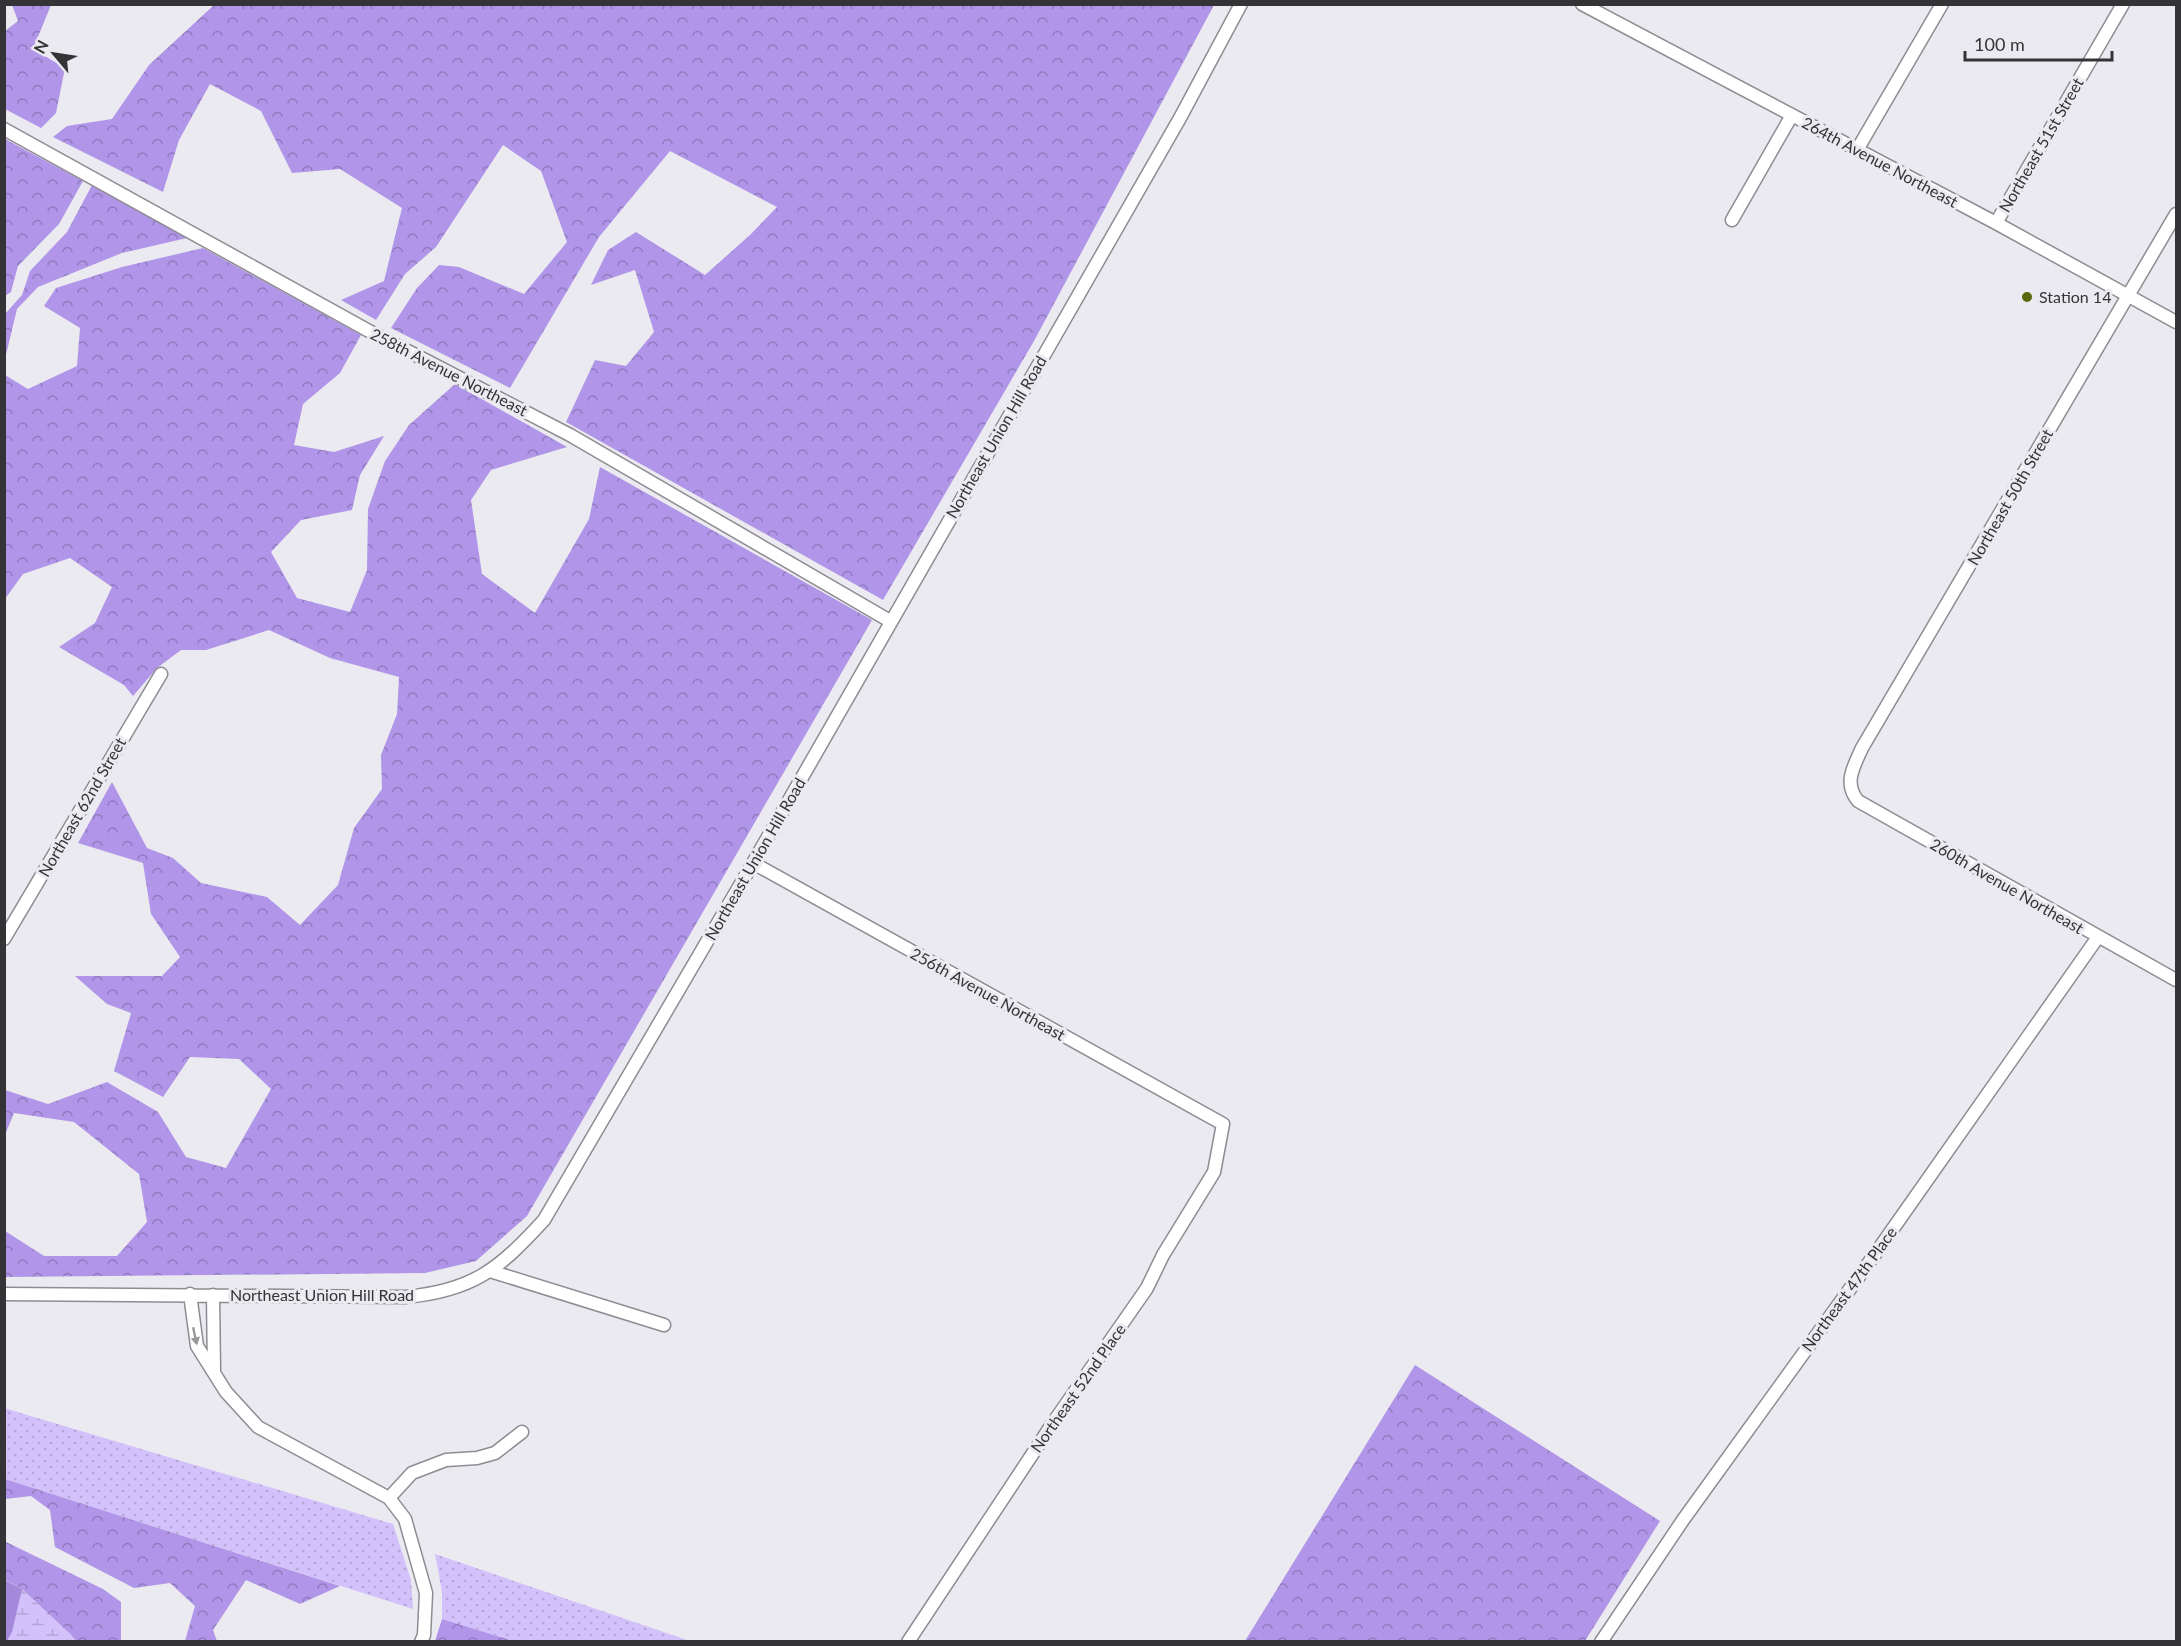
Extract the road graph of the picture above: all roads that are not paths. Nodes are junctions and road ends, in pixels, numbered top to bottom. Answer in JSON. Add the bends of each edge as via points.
{"nodes":[{"id":1,"x":1241,"y":4,"type":"edge"},
{"id":2,"x":1582,"y":4,"type":"edge"},
{"id":3,"x":1942,"y":4,"type":"edge"},
{"id":4,"x":2123,"y":4,"type":"edge"},
{"id":5,"x":1792,"y":115,"type":"junction"},
{"id":6,"x":4,"y":129,"type":"edge"},
{"id":7,"x":1857,"y":150,"type":"junction"},
{"id":8,"x":2176,"y":214,"type":"edge"},
{"id":9,"x":1732,"y":220,"type":"dead end"},
{"id":10,"x":1996,"y":223,"type":"junction"},
{"id":11,"x":2128,"y":296,"type":"junction"},
{"id":12,"x":2176,"y":322,"type":"edge"},
{"id":13,"x":890,"y":621,"type":"junction"},
{"id":14,"x":161,"y":674,"type":"dead end"},
{"id":15,"x":1849,"y":782,"type":"joint"},
{"id":16,"x":753,"y":863,"type":"junction"},
{"id":17,"x":2098,"y":937,"type":"junction"},
{"id":18,"x":4,"y":939,"type":"edge"},
{"id":19,"x":2176,"y":980,"type":"edge"},
{"id":20,"x":1223,"y":1124,"type":"joint"},
{"id":21,"x":490,"y":1271,"type":"junction"},
{"id":22,"x":4,"y":1294,"type":"edge"},
{"id":23,"x":190,"y":1294,"type":"junction"},
{"id":24,"x":213,"y":1295,"type":"junction"},
{"id":25,"x":664,"y":1325,"type":"dead end"},
{"id":26,"x":214,"y":1372,"type":"junction"},
{"id":27,"x":522,"y":1432,"type":"dead end"},
{"id":28,"x":390,"y":1498,"type":"junction"},
{"id":29,"x":421,"y":1641,"type":"edge"},
{"id":30,"x":908,"y":1641,"type":"edge"},
{"id":31,"x":1601,"y":1641,"type":"edge"}],
"edges":[{"from":1,"to":13,"type":"street","name":"Northeast Union Hill Road","via":[[1180,118]]},
{"from":2,"to":5,"type":"street","name":"264th Avenue Northeast"},
{"from":3,"to":7,"type":"street"},
{"from":4,"to":10,"type":"street","name":"Northeast 51st Street"},
{"from":5,"to":7,"type":"street","name":"264th Avenue Northeast"},
{"from":5,"to":9,"type":"street"},
{"from":6,"to":13,"type":"street","name":"258th Avenue Northeast","via":[[369,331],[570,435]]},
{"from":7,"to":10,"type":"street","name":"264th Avenue Northeast"},
{"from":8,"to":11,"type":"street","name":"Northeast 50th Street"},
{"from":10,"to":11,"type":"street","name":"264th Avenue Northeast"},
{"from":11,"to":12,"type":"street","name":"264th Avenue Northeast"},
{"from":11,"to":15,"type":"street","name":"Northeast 50th Street","via":[[1862,748]]},
{"from":13,"to":16,"type":"street","name":"Northeast Union Hill Road"},
{"from":14,"to":18,"type":"street","name":"Northeast 62nd Street"},
{"from":15,"to":17,"type":"street","name":"260th Avenue Northeast","via":[[1858,801]]},
{"from":16,"to":20,"type":"street","name":"256th Avenue Northeast"},
{"from":16,"to":21,"type":"street","name":"Northeast Union Hill Road","via":[[544,1220]]},
{"from":17,"to":19,"type":"street","name":"260th Avenue Northeast"},
{"from":17,"to":31,"type":"street","name":"Northeast 47th Place"},
{"from":20,"to":30,"type":"street","name":"Northeast 52nd Place","via":[[1214,1172],[1163,1255],[1148,1288]]},
{"from":21,"to":24,"type":"street","name":"Northeast Union Hill Road","via":[[448,1291],[405,1297]]},
{"from":21,"to":25,"type":"street"},
{"from":22,"to":23,"type":"street","name":"Northeast Union Hill Road"},
{"from":23,"to":24,"type":"street","name":"Northeast Union Hill Road"},
{"from":23,"to":26,"type":"street","one_way":true,"via":[[197,1346]]},
{"from":24,"to":26,"type":"street"},
{"from":26,"to":28,"type":"street","via":[[226,1392],[258,1427]]},
{"from":27,"to":28,"type":"street","via":[[495,1453],[446,1460],[412,1473]]},
{"from":28,"to":29,"type":"street","via":[[405,1519],[426,1593]]}]}
